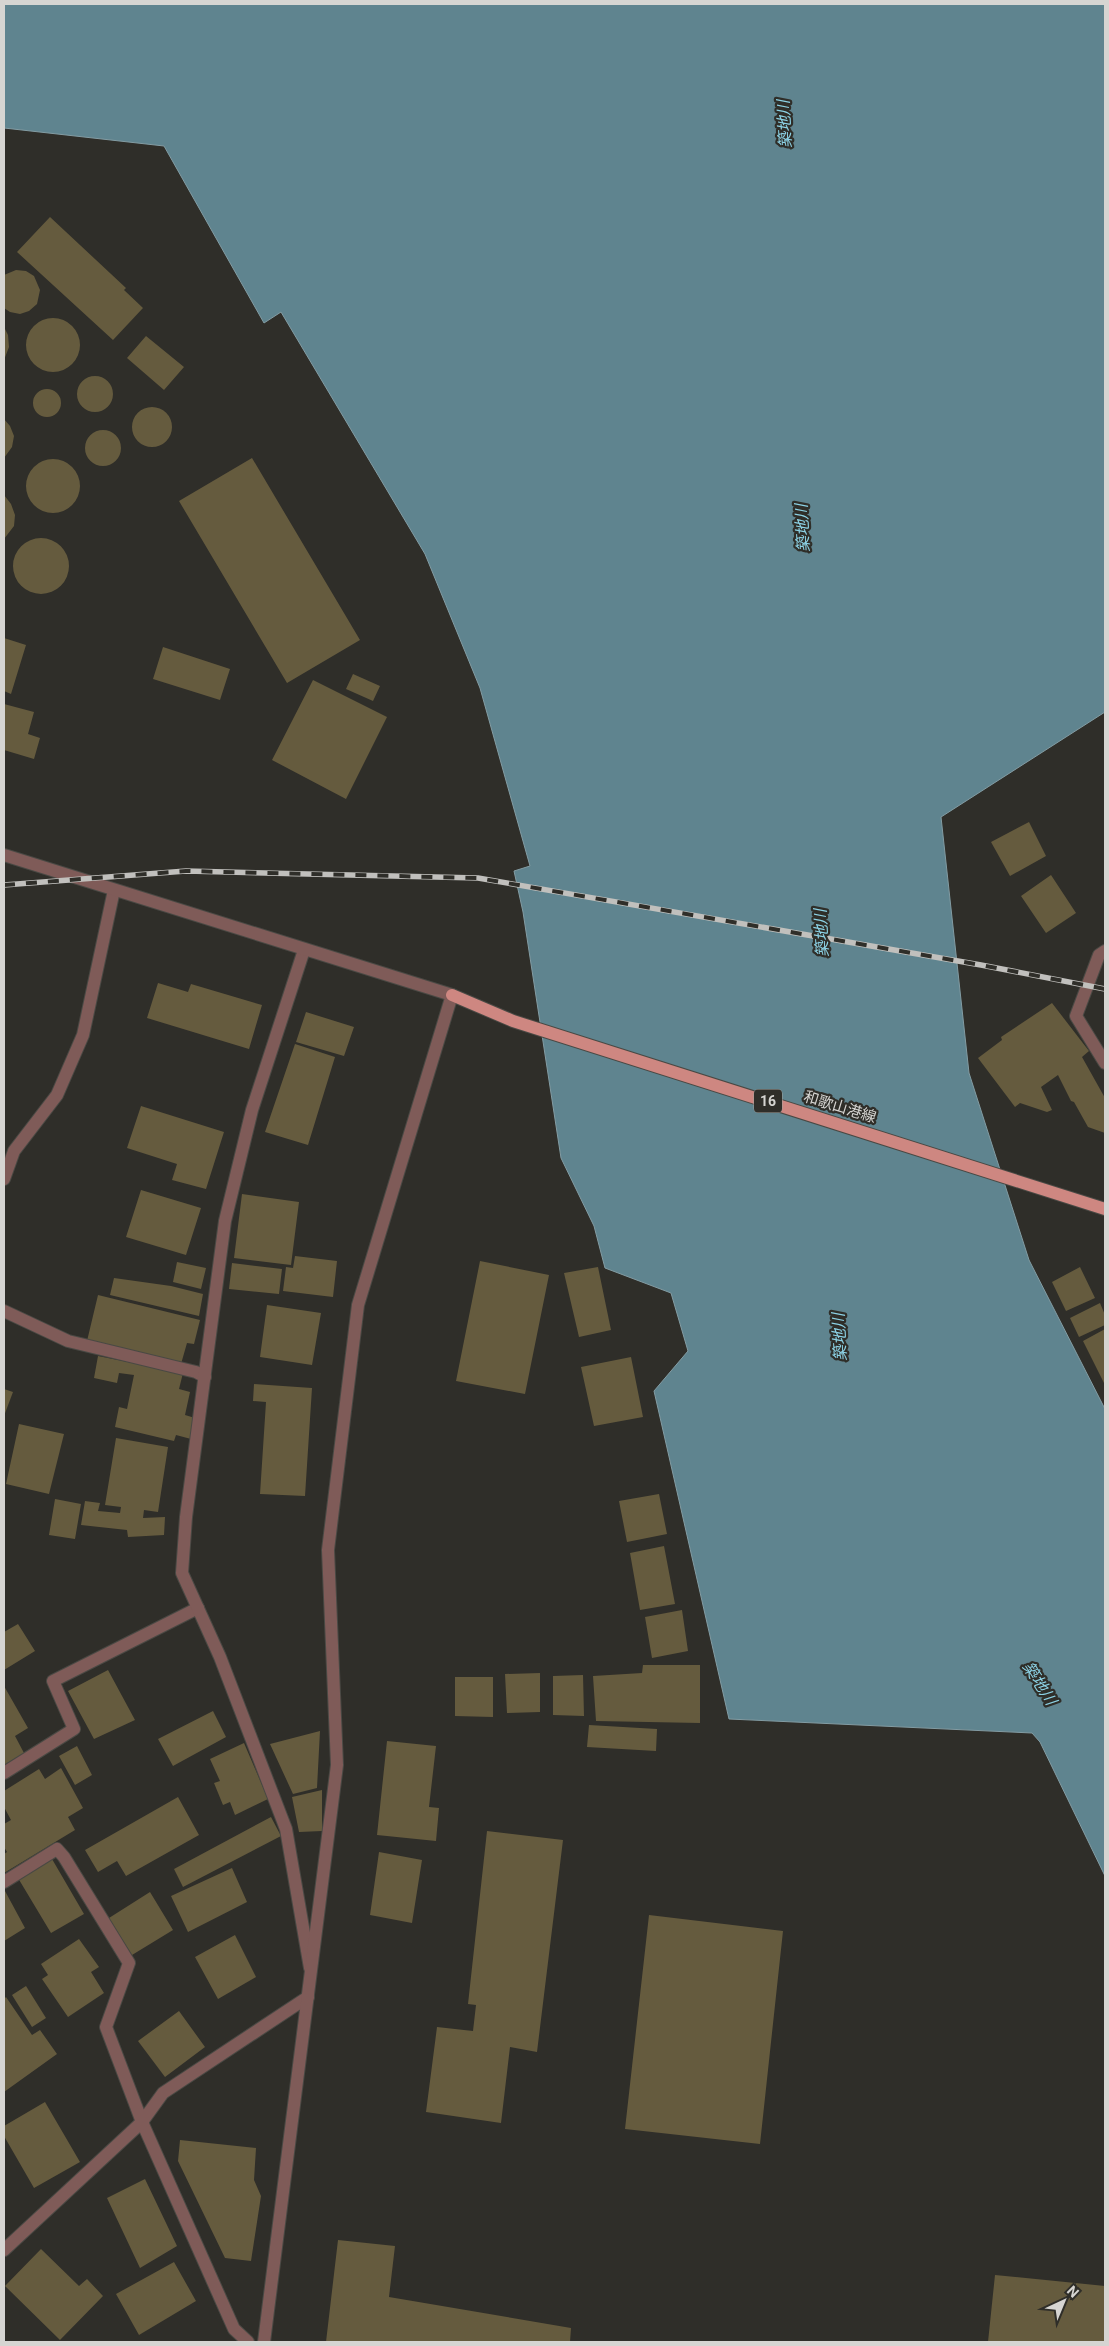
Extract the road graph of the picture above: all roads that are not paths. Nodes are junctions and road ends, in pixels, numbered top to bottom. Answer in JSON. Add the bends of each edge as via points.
{"nodes":[{"id":1,"x":4,"y":855,"type":"edge"},
{"id":2,"x":114,"y":890,"type":"junction"},
{"id":3,"x":304,"y":950,"type":"junction"},
{"id":4,"x":1105,"y":951,"type":"edge"},
{"id":5,"x":452,"y":995,"type":"junction"},
{"id":6,"x":1105,"y":1063,"type":"edge"},
{"id":7,"x":4,"y":1180,"type":"edge"},
{"id":8,"x":1105,"y":1209,"type":"edge"},
{"id":9,"x":4,"y":1311,"type":"edge"},
{"id":10,"x":205,"y":1377,"type":"junction"},
{"id":11,"x":198,"y":1608,"type":"junction"},
{"id":12,"x":4,"y":1773,"type":"edge"},
{"id":13,"x":4,"y":1882,"type":"edge"},
{"id":14,"x":311,"y":1973,"type":"junction"},
{"id":15,"x":308,"y":1997,"type":"junction"},
{"id":16,"x":142,"y":2122,"type":"junction"},
{"id":17,"x":4,"y":2250,"type":"edge"},
{"id":18,"x":248,"y":2342,"type":"edge"},
{"id":19,"x":264,"y":2342,"type":"edge"}],
"edges":[{"from":1,"to":2,"type":"street"},
{"from":2,"to":3,"type":"street"},
{"from":2,"to":7,"type":"street","via":[[83,1035],[56,1095],[14,1151]]},
{"from":3,"to":5,"type":"street"},
{"from":3,"to":10,"type":"street","via":[[252,1110],[225,1221]]},
{"from":4,"to":6,"type":"street","via":[[1099,955],[1076,1016]]},
{"from":5,"to":8,"type":"main road","name":"和歌山港線","number":"16","via":[[513,1021]]},
{"from":5,"to":14,"type":"street","via":[[358,1305],[328,1550],[337,1765]]},
{"from":9,"to":10,"type":"street","via":[[68,1341],[196,1372]]},
{"from":10,"to":11,"type":"street","via":[[186,1517],[182,1573]]},
{"from":11,"to":12,"type":"street","via":[[53,1682],[74,1729]]},
{"from":11,"to":14,"type":"street","via":[[286,1829]]},
{"from":13,"to":16,"type":"street","via":[[57,1849],[129,1964],[106,2027]]},
{"from":14,"to":15,"type":"street"},
{"from":15,"to":16,"type":"street","via":[[164,2093]]},
{"from":15,"to":19,"type":"street"},
{"from":16,"to":17,"type":"street"},
{"from":16,"to":18,"type":"street","via":[[234,2328]]}]}
